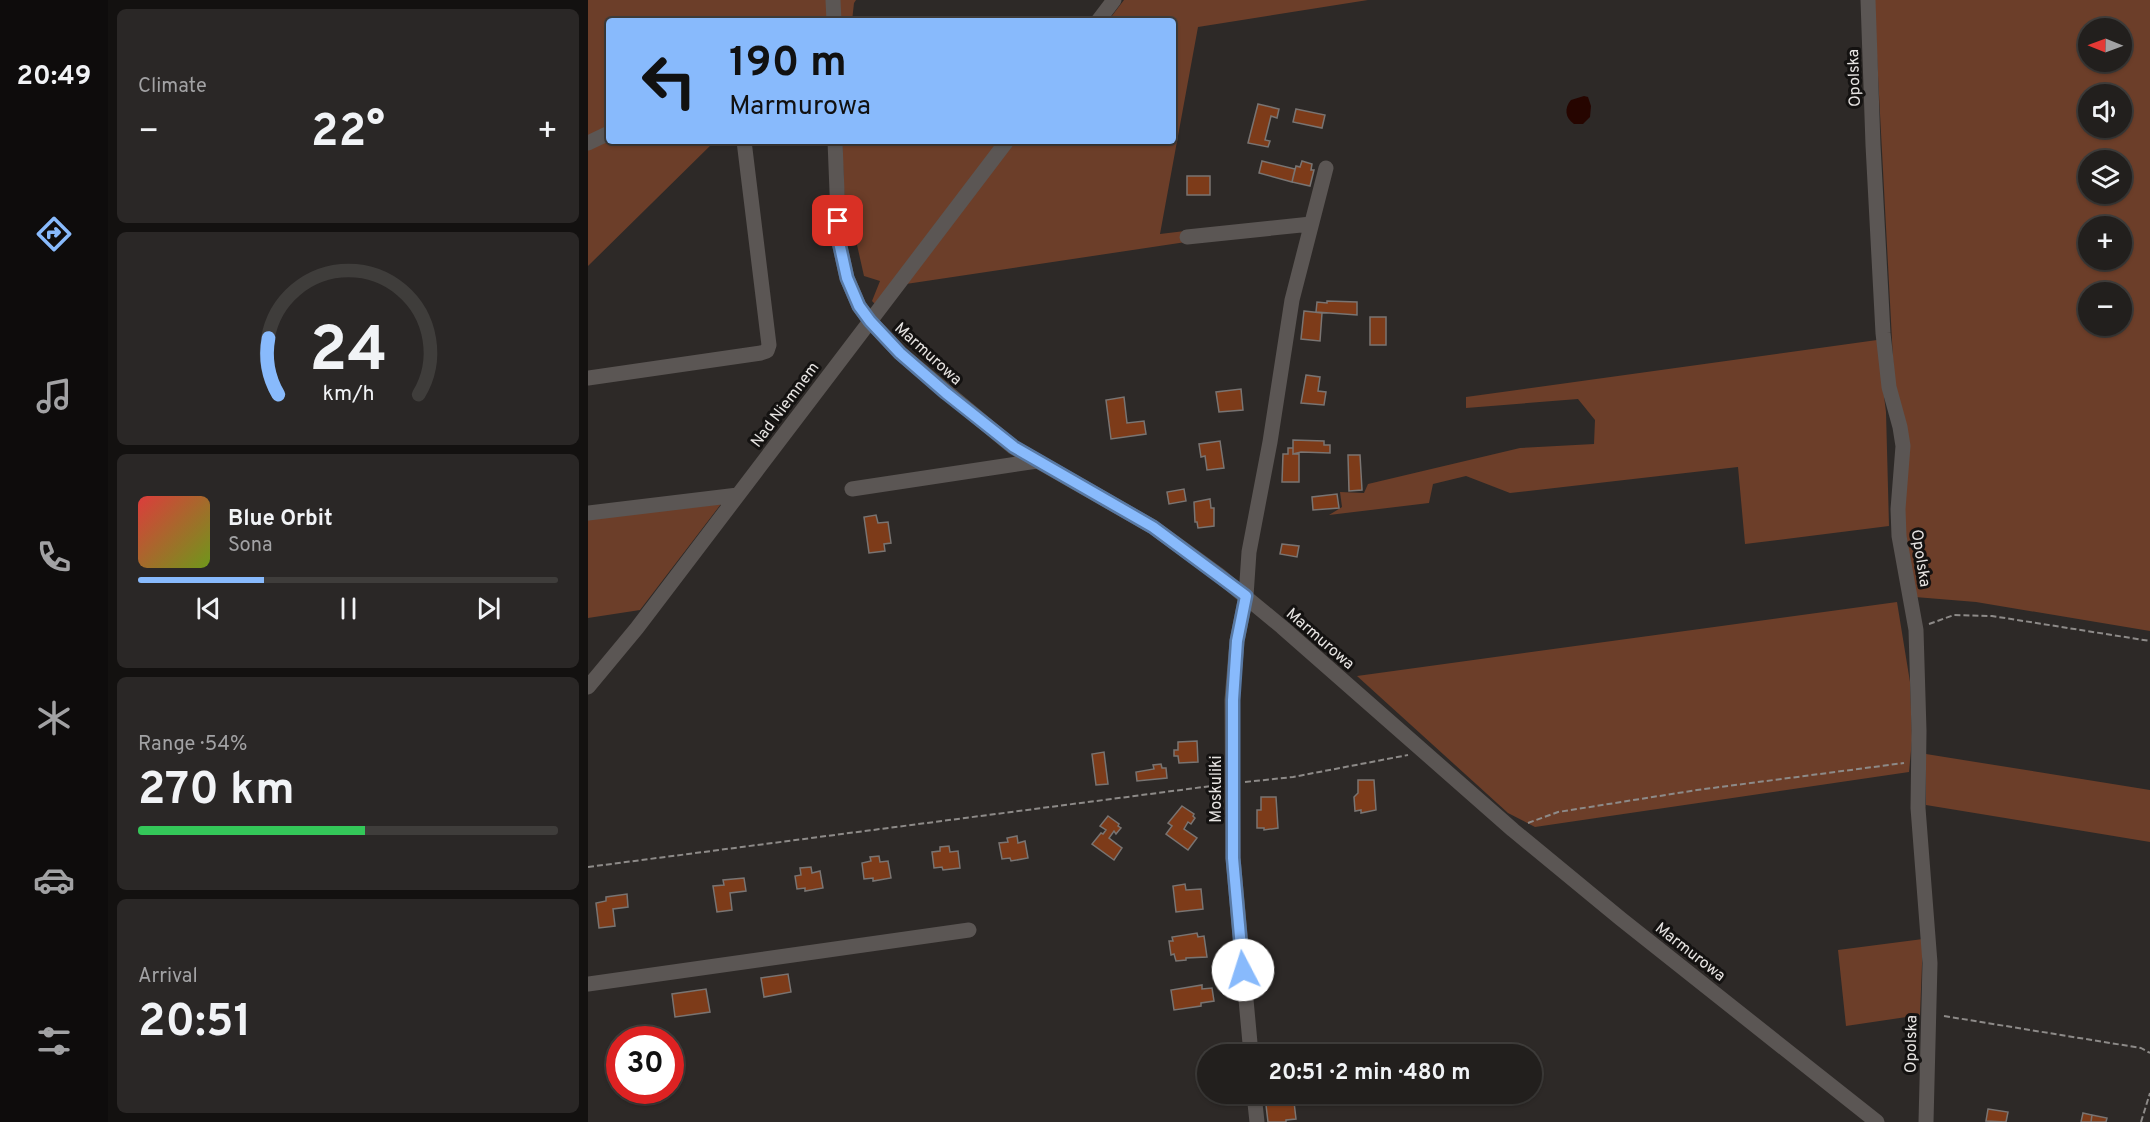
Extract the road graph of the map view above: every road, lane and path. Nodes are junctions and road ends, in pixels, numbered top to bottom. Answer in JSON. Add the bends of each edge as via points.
{"nodes":[{"id":1,"x":833,"y":0,"type":"edge"},
{"id":2,"x":1114,"y":0,"type":"edge"},
{"id":3,"x":1868,"y":0,"type":"edge"},
{"id":4,"x":834,"y":18,"type":"edge"},
{"id":5,"x":1100,"y":18,"type":"edge"},
{"id":6,"x":606,"y":134,"type":"edge"},
{"id":7,"x":588,"y":143,"type":"edge"},
{"id":8,"x":744,"y":144,"type":"edge"},
{"id":9,"x":835,"y":144,"type":"edge"},
{"id":10,"x":1005,"y":144,"type":"edge"},
{"id":11,"x":1326,"y":168,"type":"dead end"},
{"id":12,"x":1311,"y":224,"type":"junction"},
{"id":13,"x":1187,"y":237,"type":"dead end"},
{"id":14,"x":870,"y":321,"type":"junction"},
{"id":15,"x":588,"y":378,"type":"edge"},
{"id":16,"x":1037,"y":461,"type":"junction"},
{"id":17,"x":852,"y":489,"type":"dead end"},
{"id":18,"x":738,"y":495,"type":"junction"},
{"id":19,"x":588,"y":513,"type":"edge"},
{"id":20,"x":1246,"y":596,"type":"junction"},
{"id":21,"x":1916,"y":630,"type":"junction"},
{"id":22,"x":2150,"y":641,"type":"edge"},
{"id":23,"x":588,"y":687,"type":"edge"},
{"id":24,"x":1424,"y":752,"type":"junction"},
{"id":25,"x":1919,"y":761,"type":"junction"},
{"id":26,"x":1233,"y":783,"type":"junction"},
{"id":27,"x":1513,"y":830,"type":"junction"},
{"id":28,"x":588,"y":867,"type":"edge"},
{"id":29,"x":969,"y":930,"type":"dead end"},
{"id":30,"x":588,"y":984,"type":"edge"},
{"id":31,"x":1929,"y":1014,"type":"junction"},
{"id":32,"x":1250,"y":1044,"type":"edge"},
{"id":33,"x":2150,"y":1053,"type":"edge"},
{"id":34,"x":2150,"y":1093,"type":"edge"},
{"id":35,"x":1255,"y":1104,"type":"edge"},
{"id":36,"x":1257,"y":1122,"type":"edge"},
{"id":37,"x":1877,"y":1122,"type":"edge"},
{"id":38,"x":1926,"y":1122,"type":"edge"},
{"id":39,"x":2141,"y":1122,"type":"edge"}],
"edges":[{"from":1,"to":4,"type":"street"},
{"from":2,"to":5,"type":"street"},
{"from":3,"to":21,"type":"street","name":"Opolska","via":[[1883,333],[1889,387],[1903,446],[1899,536]]},
{"from":6,"to":7,"type":"street"},
{"from":8,"to":15,"type":"street","via":[[767,351]]},
{"from":9,"to":14,"type":"street","name":"Marmurowa","via":[[839,242],[847,278]]},
{"from":10,"to":14,"type":"street","name":"Nad Niemnem"},
{"from":11,"to":12,"type":"street","name":"Moskuliki"},
{"from":12,"to":13,"type":"street"},
{"from":12,"to":20,"type":"street","name":"Moskuliki","via":[[1292,300],[1249,552]]},
{"from":14,"to":16,"type":"street","name":"Marmurowa","via":[[946,393]]},
{"from":14,"to":18,"type":"street","name":"Nad Niemnem"},
{"from":16,"to":17,"type":"street"},
{"from":16,"to":20,"type":"street","name":"Marmurowa","via":[[1153,527]]},
{"from":18,"to":19,"type":"street"},
{"from":18,"to":23,"type":"street","name":"Nad Niemnem"},
{"from":20,"to":24,"type":"street","name":"Marmurowa"},
{"from":20,"to":26,"type":"street","name":"Moskuliki","via":[[1237,641]]},
{"from":21,"to":22,"type":"path","via":[[1954,615],[1992,616]]},
{"from":21,"to":25,"type":"street","name":"Opolska"},
{"from":24,"to":26,"type":"path","via":[[1293,777]]},
{"from":24,"to":27,"type":"street","name":"Marmurowa"},
{"from":25,"to":27,"type":"path","via":[[1558,812]]},
{"from":25,"to":31,"type":"street","name":"Opolska","via":[[1918,808],[1930,963]]},
{"from":26,"to":28,"type":"path"},
{"from":26,"to":32,"type":"street","name":"Moskuliki","via":[[1233,858]]},
{"from":27,"to":37,"type":"street","name":"Marmurowa"},
{"from":29,"to":30,"type":"street"},
{"from":31,"to":33,"type":"path","via":[[2141,1048]]},
{"from":31,"to":38,"type":"street","name":"Opolska"},
{"from":34,"to":39,"type":"path"},
{"from":35,"to":36,"type":"street"}]}
